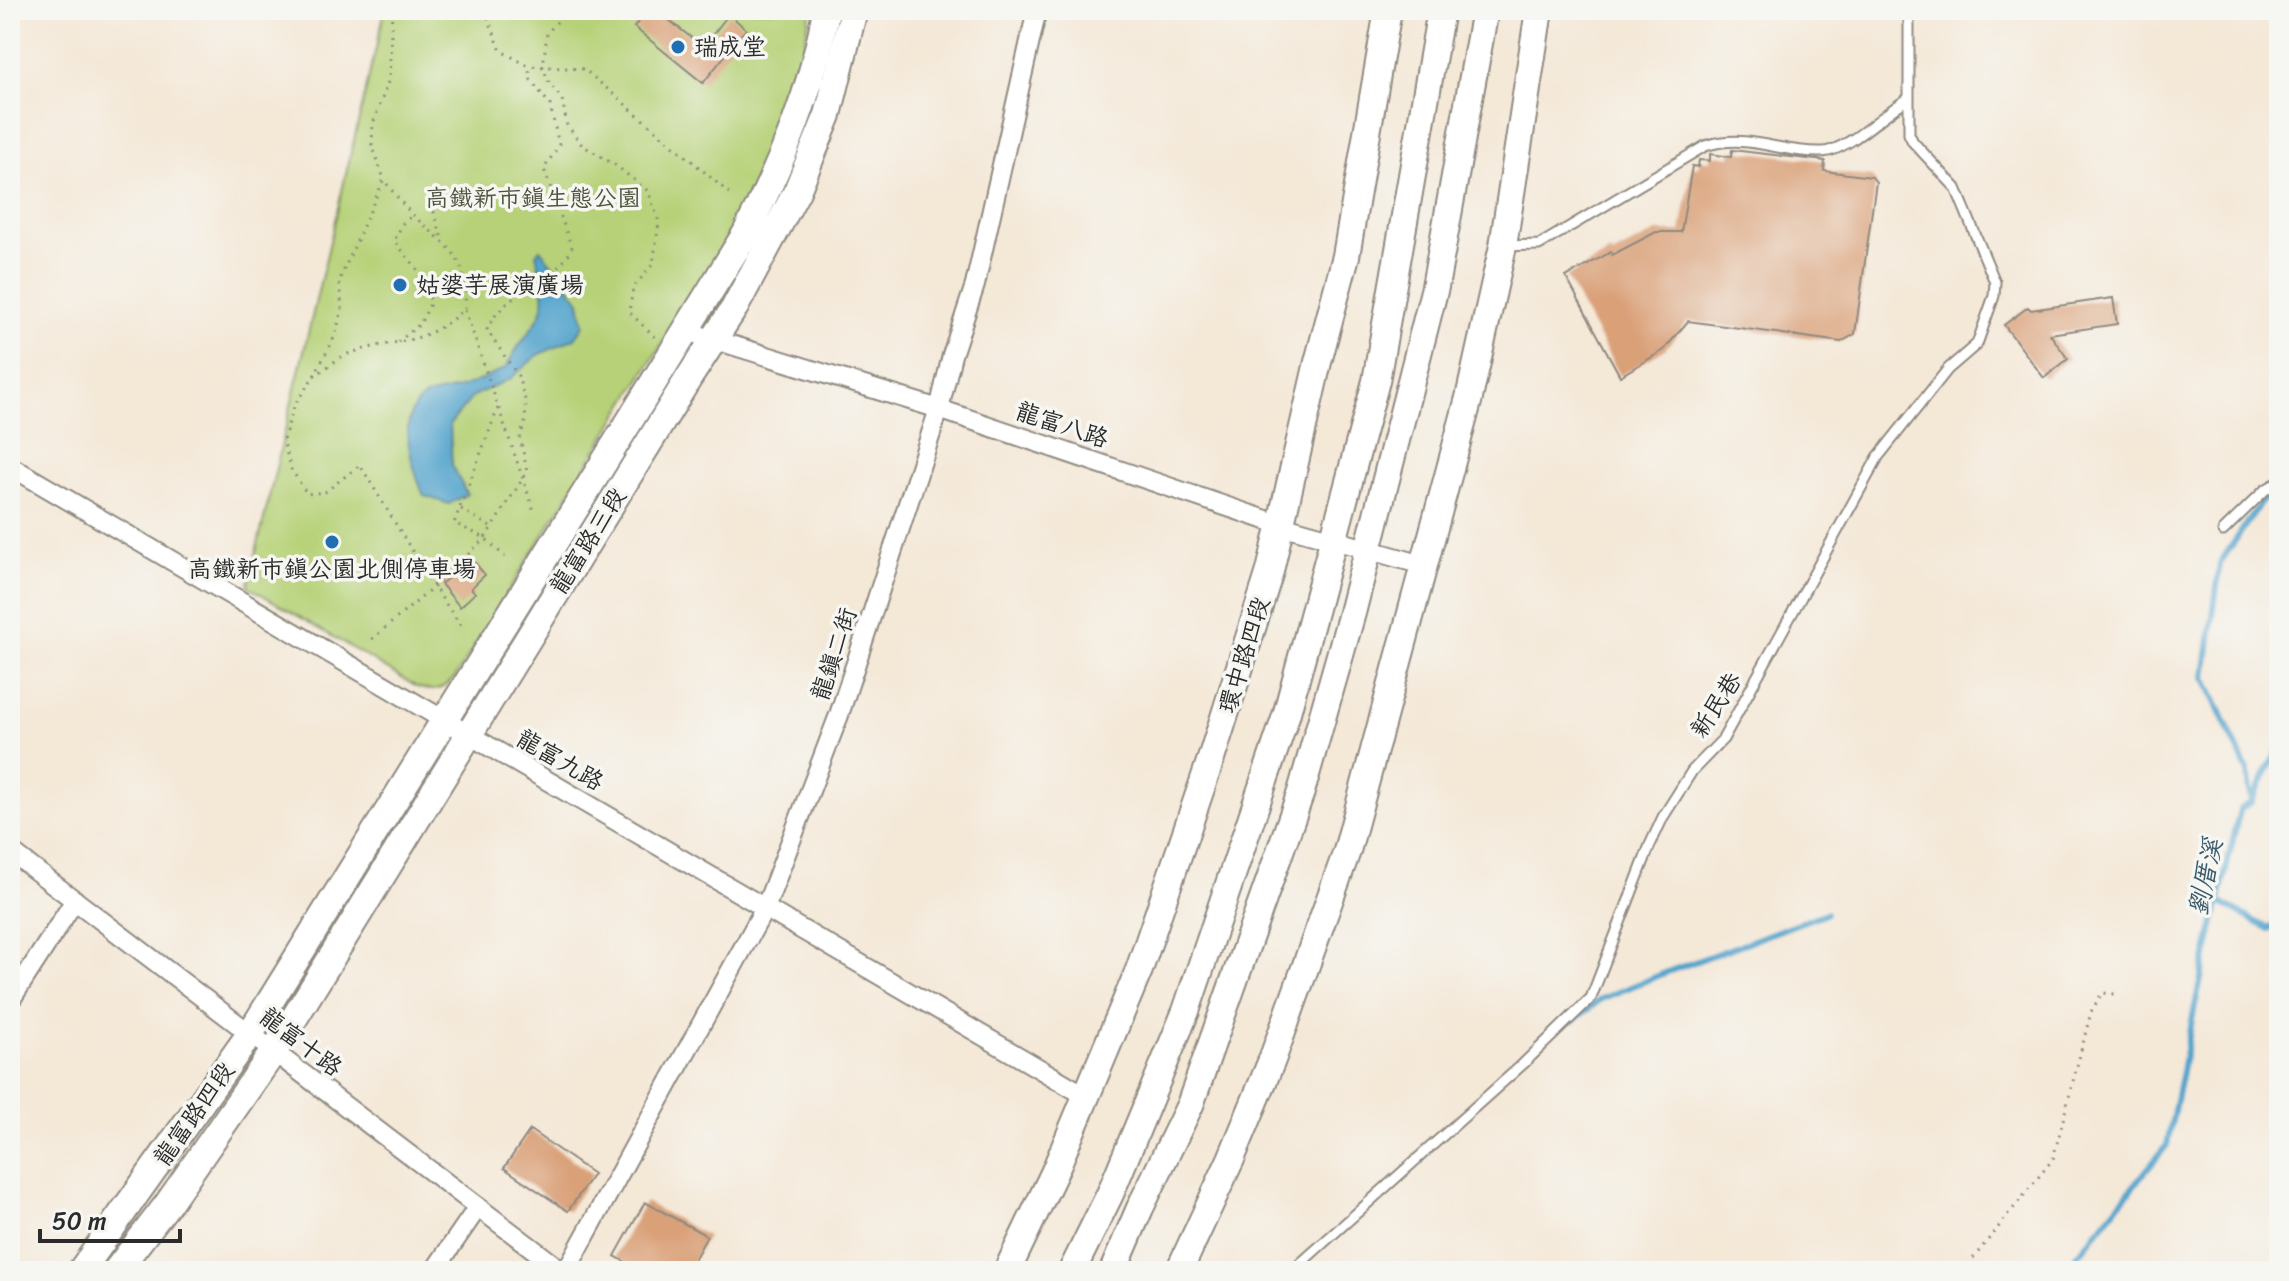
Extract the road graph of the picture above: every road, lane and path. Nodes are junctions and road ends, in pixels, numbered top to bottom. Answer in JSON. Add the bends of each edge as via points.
{"nodes":[{"id":1,"x":392,"y":10,"type":"edge"},
{"id":2,"x":485,"y":10,"type":"edge"},
{"id":3,"x":568,"y":10,"type":"edge"},
{"id":4,"x":826,"y":10,"type":"edge"},
{"id":5,"x":854,"y":10,"type":"edge"},
{"id":6,"x":1037,"y":10,"type":"edge"},
{"id":7,"x":1388,"y":10,"type":"edge"},
{"id":8,"x":1441,"y":10,"type":"edge"},
{"id":9,"x":1485,"y":10,"type":"edge"},
{"id":10,"x":1539,"y":10,"type":"edge"},
{"id":11,"x":1909,"y":10,"type":"edge"},
{"id":12,"x":529,"y":66,"type":"junction"},
{"id":13,"x":543,"y":67,"type":"junction"},
{"id":14,"x":1908,"y":99,"type":"junction"},
{"id":15,"x":384,"y":179,"type":"junction"},
{"id":16,"x":729,"y":193,"type":"dead end"},
{"id":17,"x":429,"y":196,"type":"dead end"},
{"id":18,"x":413,"y":215,"type":"junction"},
{"id":19,"x":442,"y":238,"type":"junction"},
{"id":20,"x":1503,"y":246,"type":"junction"},
{"id":21,"x":465,"y":308,"type":"junction"},
{"id":22,"x":686,"y":331,"type":"junction"},
{"id":23,"x":655,"y":337,"type":"dead end"},
{"id":24,"x":712,"y":341,"type":"junction"},
{"id":25,"x":395,"y":345,"type":"junction"},
{"id":26,"x":314,"y":376,"type":"junction"},
{"id":27,"x":499,"y":408,"type":"junction"},
{"id":28,"x":939,"y":409,"type":"junction"},
{"id":29,"x":10,"y":466,"type":"edge"},
{"id":30,"x":523,"y":478,"type":"junction"},
{"id":31,"x":2279,"y":482,"type":"edge"},
{"id":32,"x":460,"y":509,"type":"junction"},
{"id":33,"x":534,"y":511,"type":"dead end"},
{"id":34,"x":1281,"y":525,"type":"junction"},
{"id":35,"x":492,"y":528,"type":"junction"},
{"id":36,"x":2223,"y":531,"type":"dead end"},
{"id":37,"x":485,"y":538,"type":"junction"},
{"id":38,"x":1333,"y":541,"type":"junction"},
{"id":39,"x":1368,"y":549,"type":"junction"},
{"id":40,"x":505,"y":557,"type":"dead end"},
{"id":41,"x":1423,"y":565,"type":"junction"},
{"id":42,"x":434,"y":587,"type":"junction"},
{"id":43,"x":462,"y":627,"type":"dead end"},
{"id":44,"x":372,"y":639,"type":"dead end"},
{"id":45,"x":445,"y":720,"type":"junction"},
{"id":46,"x":468,"y":734,"type":"junction"},
{"id":47,"x":10,"y":851,"type":"edge"},
{"id":48,"x":75,"y":900,"type":"junction"},
{"id":49,"x":766,"y":906,"type":"junction"},
{"id":50,"x":2116,"y":994,"type":"dead end"},
{"id":51,"x":10,"y":1001,"type":"edge"},
{"id":52,"x":250,"y":1034,"type":"junction"},
{"id":53,"x":274,"y":1051,"type":"junction"},
{"id":54,"x":1086,"y":1096,"type":"junction"},
{"id":55,"x":478,"y":1207,"type":"junction"},
{"id":56,"x":81,"y":1271,"type":"edge"},
{"id":57,"x":116,"y":1271,"type":"edge"},
{"id":58,"x":434,"y":1271,"type":"edge"},
{"id":59,"x":564,"y":1271,"type":"edge"},
{"id":60,"x":1007,"y":1271,"type":"edge"},
{"id":61,"x":1072,"y":1271,"type":"edge"},
{"id":62,"x":1113,"y":1271,"type":"edge"},
{"id":63,"x":1179,"y":1271,"type":"edge"},
{"id":64,"x":1292,"y":1271,"type":"edge"},
{"id":65,"x":1963,"y":1271,"type":"edge"}],
"edges":[{"from":1,"to":15,"type":"path","via":[[389,79],[373,124],[372,145]]},
{"from":2,"to":12,"type":"path","via":[[501,51]]},
{"from":3,"to":13,"type":"path","via":[[547,33]]},
{"from":4,"to":22,"type":"street","name":"龍富路三段","via":[[806,91],[772,182]]},
{"from":5,"to":24,"type":"street","name":"龍富路三段","via":[[814,152],[776,234]]},
{"from":6,"to":28,"type":"street","name":"龍鎮二街","via":[[975,285]]},
{"from":7,"to":34,"type":"street","name":"環中路四段","via":[[1346,256]]},
{"from":8,"to":38,"type":"street","via":[[1376,381]]},
{"from":9,"to":39,"type":"street","via":[[1435,287]]},
{"from":10,"to":20,"type":"street"},
{"from":11,"to":14,"type":"lane","name":"新民巷"},
{"from":12,"to":13,"type":"path"},
{"from":12,"to":30,"type":"path","via":[[531,80],[550,105],[559,145],[544,169],[572,248],[565,264],[494,314],[487,330],[518,376],[526,403],[520,436],[527,472]]},
{"from":13,"to":16,"type":"path","via":[[584,69]]},
{"from":13,"to":23,"type":"path","via":[[562,99],[567,125],[582,145],[648,191],[659,222],[653,264],[633,288],[629,312]]},
{"from":14,"to":20,"type":"lane","via":[[1825,152],[1751,141],[1723,140],[1705,146],[1539,245]]},
{"from":14,"to":64,"type":"lane","name":"新民巷","via":[[1909,134],[1956,188],[1995,282],[1977,344],[1948,369],[1878,457],[1723,739],[1692,771],[1663,817],[1591,998]]},
{"from":15,"to":18,"type":"path"},
{"from":15,"to":26,"type":"path","via":[[339,281],[342,309],[335,336]]},
{"from":17,"to":19,"type":"path"},
{"from":18,"to":19,"type":"path"},
{"from":18,"to":25,"type":"path","via":[[394,241],[416,267],[431,302],[420,324]]},
{"from":19,"to":21,"type":"path","via":[[458,259],[466,284]]},
{"from":20,"to":41,"type":"street"},
{"from":21,"to":25,"type":"path","via":[[427,335]]},
{"from":21,"to":27,"type":"path"},
{"from":22,"to":24,"type":"street","name":"龍富八路"},
{"from":22,"to":45,"type":"street","name":"龍富路三段"},
{"from":24,"to":28,"type":"street","name":"龍富八路"},
{"from":24,"to":46,"type":"street","name":"龍富路三段"},
{"from":25,"to":26,"type":"path","via":[[348,353]]},
{"from":26,"to":42,"type":"path","via":[[295,404],[283,440],[291,469],[307,494],[325,492],[360,465]]},
{"from":27,"to":30,"type":"path"},
{"from":27,"to":32,"type":"path"},
{"from":28,"to":34,"type":"street","name":"龍富八路"},
{"from":28,"to":49,"type":"street","name":"龍鎮二街","via":[[839,715]]},
{"from":29,"to":45,"type":"street","name":"龍富九路"},
{"from":30,"to":33,"type":"path"},
{"from":30,"to":35,"type":"path"},
{"from":31,"to":36,"type":"lane"},
{"from":32,"to":35,"type":"path"},
{"from":32,"to":37,"type":"path","via":[[454,523]]},
{"from":34,"to":38,"type":"street","name":"龍富八路"},
{"from":34,"to":54,"type":"street","name":"環中路四段","via":[[1150,940]]},
{"from":35,"to":37,"type":"path"},
{"from":37,"to":40,"type":"path"},
{"from":37,"to":42,"type":"path"},
{"from":38,"to":39,"type":"street","name":"龍富八路"},
{"from":38,"to":61,"type":"street","via":[[1286,716],[1186,1011]]},
{"from":39,"to":41,"type":"street","name":"龍富八路"},
{"from":39,"to":62,"type":"street","via":[[1280,852],[1190,1105]]},
{"from":41,"to":63,"type":"street","via":[[1347,851],[1272,1060]]},
{"from":42,"to":43,"type":"path"},
{"from":42,"to":44,"type":"path"},
{"from":45,"to":46,"type":"street","name":"龍富九路"},
{"from":45,"to":52,"type":"street","name":"龍富路三段"},
{"from":46,"to":49,"type":"street","name":"龍富九路"},
{"from":46,"to":53,"type":"street","name":"龍富路三段"},
{"from":47,"to":48,"type":"street","name":"龍富十路"},
{"from":48,"to":51,"type":"street"},
{"from":48,"to":52,"type":"street","name":"龍富十路"},
{"from":49,"to":54,"type":"street","name":"龍富九路"},
{"from":49,"to":59,"type":"street","name":"龍鎮二街"},
{"from":50,"to":65,"type":"path","via":[[2102,993],[2091,1012],[2053,1159]]},
{"from":52,"to":53,"type":"street","name":"龍富十路"},
{"from":52,"to":56,"type":"street","name":"龍富路四段"},
{"from":53,"to":55,"type":"street","name":"龍富十路"},
{"from":53,"to":57,"type":"street","name":"龍富路四段"},
{"from":54,"to":60,"type":"street","name":"環中路四段"},
{"from":55,"to":58,"type":"street"},
{"from":55,"to":59,"type":"street","name":"龍富十路"}]}
